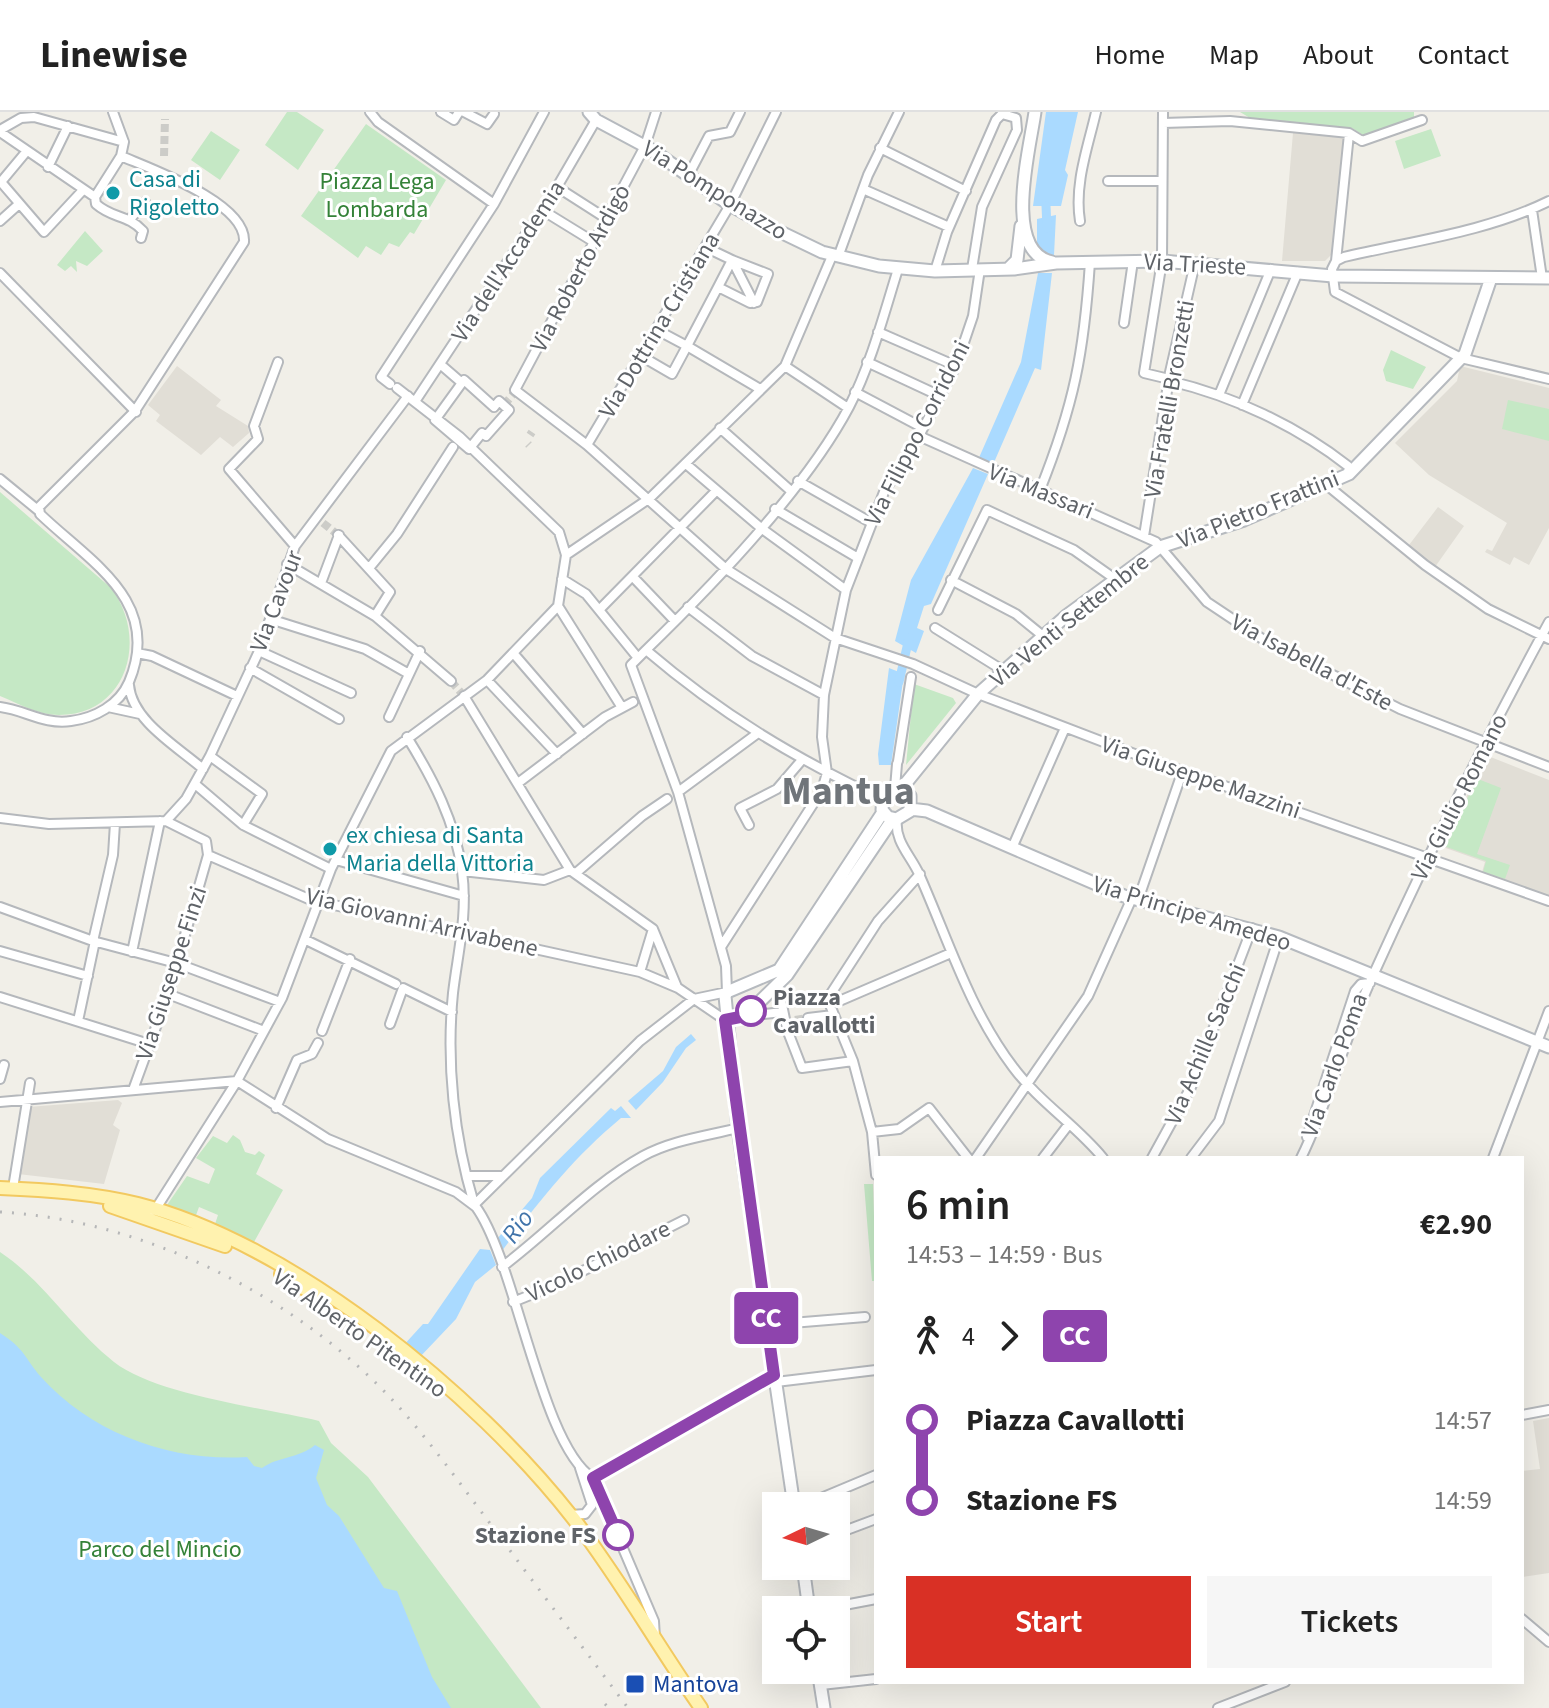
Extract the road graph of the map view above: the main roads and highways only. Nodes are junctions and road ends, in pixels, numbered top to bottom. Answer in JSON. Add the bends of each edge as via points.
{"nodes":[{"id":1,"x":7,"y":1188,"type":"edge"},
{"id":2,"x":77,"y":1194,"type":"junction"},
{"id":3,"x":395,"y":1350,"type":"junction"},
{"id":4,"x":701,"y":1708,"type":"edge"}],
"edges":[{"from":1,"to":2,"type":"main road","name":"Via Alberto Pitentino"},
{"from":2,"to":3,"type":"main road","name":"Via Alberto Pitentino","via":[[251,1258]]},
{"from":2,"to":3,"type":"main road","name":"Via Alberto Pitentino","via":[[155,1210],[254,1250],[304,1278]]},
{"from":3,"to":4,"type":"main road","name":"Via Alberto Pitentino","via":[[512,1447],[571,1515]]}]}
